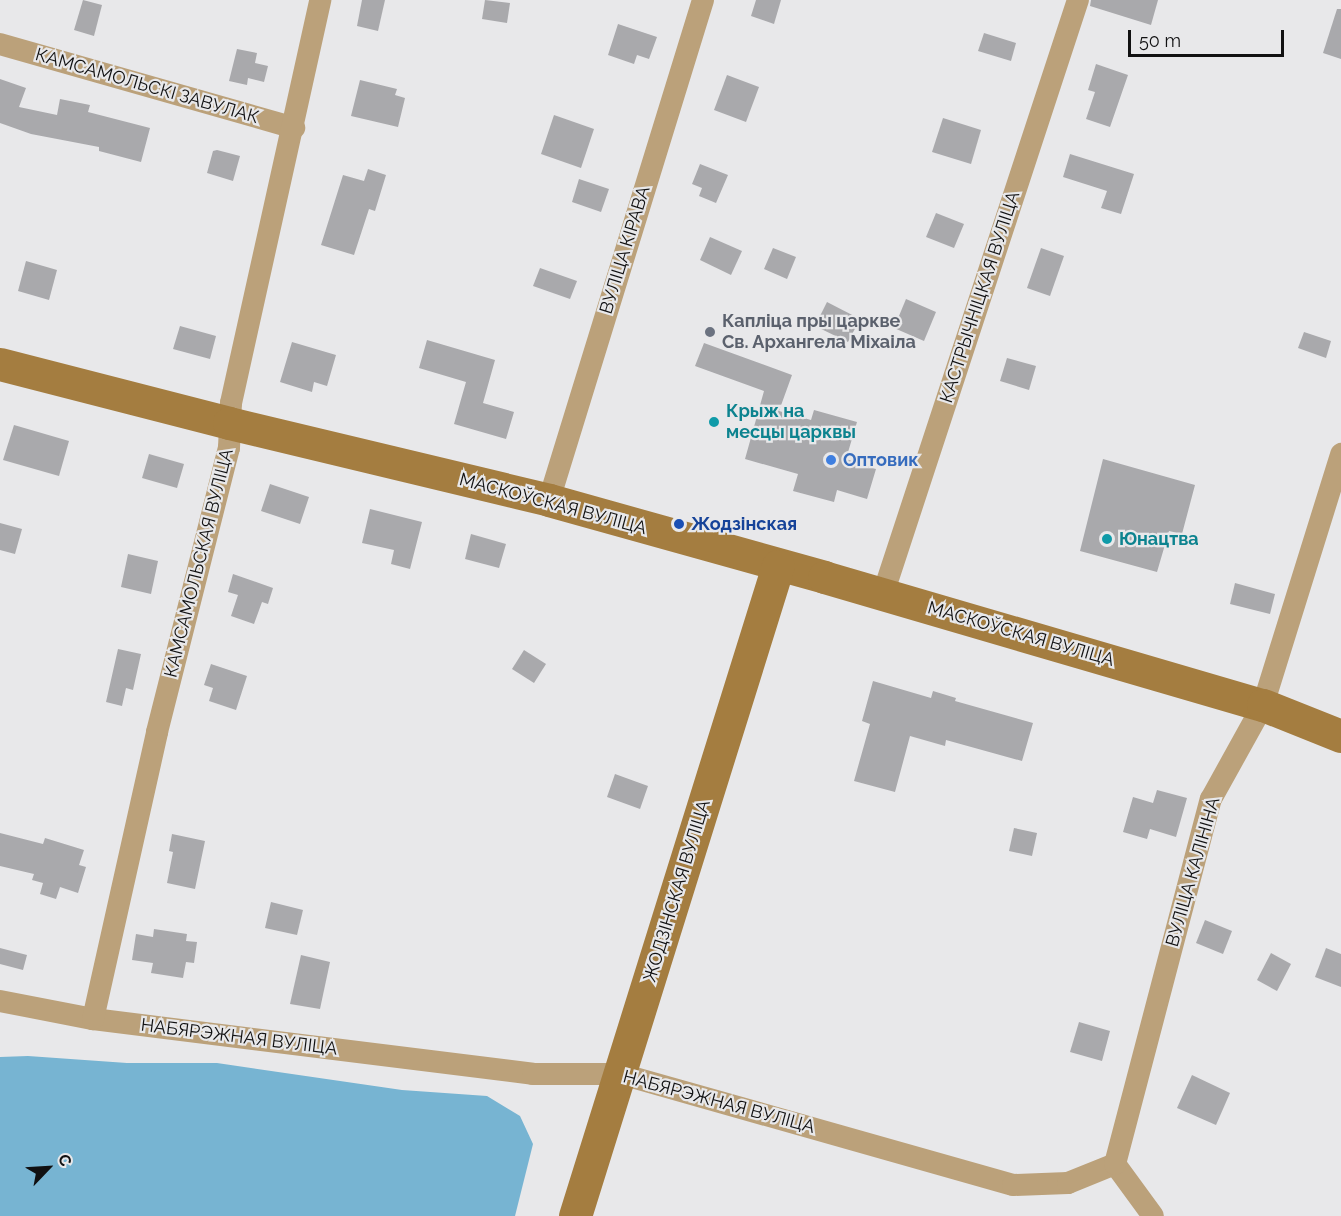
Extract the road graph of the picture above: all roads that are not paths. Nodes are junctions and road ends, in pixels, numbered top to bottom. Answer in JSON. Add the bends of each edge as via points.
{"nodes":[{"id":1,"x":320,"y":0,"type":"edge"},
{"id":2,"x":703,"y":0,"type":"edge"},
{"id":3,"x":1078,"y":0,"type":"edge"},
{"id":4,"x":0,"y":44,"type":"edge"},
{"id":5,"x":294,"y":128,"type":"junction"},
{"id":6,"x":0,"y":364,"type":"edge"},
{"id":7,"x":229,"y":423,"type":"junction"},
{"id":8,"x":1341,"y":454,"type":"edge"},
{"id":9,"x":549,"y":500,"type":"junction"},
{"id":10,"x":778,"y":566,"type":"junction"},
{"id":11,"x":883,"y":594,"type":"junction"},
{"id":12,"x":1263,"y":705,"type":"junction"},
{"id":13,"x":1341,"y":736,"type":"edge"},
{"id":14,"x":0,"y":1001,"type":"edge"},
{"id":15,"x":93,"y":1019,"type":"junction"},
{"id":16,"x":621,"y":1074,"type":"junction"},
{"id":17,"x":1115,"y":1164,"type":"junction"},
{"id":18,"x":575,"y":1216,"type":"edge"},
{"id":19,"x":1153,"y":1216,"type":"edge"}],
"edges":[{"from":1,"to":5,"type":"street","name":"КАМСАМОЛЬСКАЯ ВУЛІЦА"},
{"from":2,"to":9,"type":"street","name":"ВУЛІЦА КІРАВА"},
{"from":3,"to":11,"type":"street","name":"КАСТРЫЧНІЦКАЯ ВУЛІЦА"},
{"from":4,"to":5,"type":"street","name":"КАМСАМОЛЬСКІ ЗАВУЛАК"},
{"from":5,"to":7,"type":"street","name":"КАМСАМОЛЬСКАЯ ВУЛІЦА"},
{"from":6,"to":7,"type":"main road","name":"МАСКОЎСКАЯ ВУЛІЦА"},
{"from":7,"to":9,"type":"main road","name":"МАСКОЎСКАЯ ВУЛІЦА"},
{"from":7,"to":15,"type":"street","name":"КАМСАМОЛЬСКАЯ ВУЛІЦА","via":[[229,448],[157,732]]},
{"from":8,"to":12,"type":"street","name":"ВУЛІЦА КАЛІНІНА"},
{"from":9,"to":10,"type":"main road","name":"МАСКОЎСКАЯ ВУЛІЦА"},
{"from":10,"to":11,"type":"main road","name":"МАСКОЎСКАЯ ВУЛІЦА"},
{"from":10,"to":16,"type":"main road","name":"ЖОДЗІНСКАЯ ВУЛІЦА"},
{"from":11,"to":12,"type":"main road","name":"МАСКОЎСКАЯ ВУЛІЦА"},
{"from":12,"to":13,"type":"main road","name":"МАСКОЎСКАЯ ВУЛІЦА"},
{"from":12,"to":17,"type":"street","name":"ВУЛІЦА КАЛІНІНА","via":[[1211,799]]},
{"from":14,"to":15,"type":"street","name":"НАБЯРЭЖНАЯ ВУЛІЦА"},
{"from":15,"to":16,"type":"street","name":"НАБЯРЭЖНАЯ ВУЛІЦА","via":[[533,1074]]},
{"from":16,"to":17,"type":"street","name":"НАБЯРЭЖНАЯ ВУЛІЦА","via":[[1013,1185],[1068,1183]]},
{"from":16,"to":18,"type":"main road","name":"ЖОДЗІНСКАЯ ВУЛІЦА"},
{"from":17,"to":19,"type":"street"}]}
